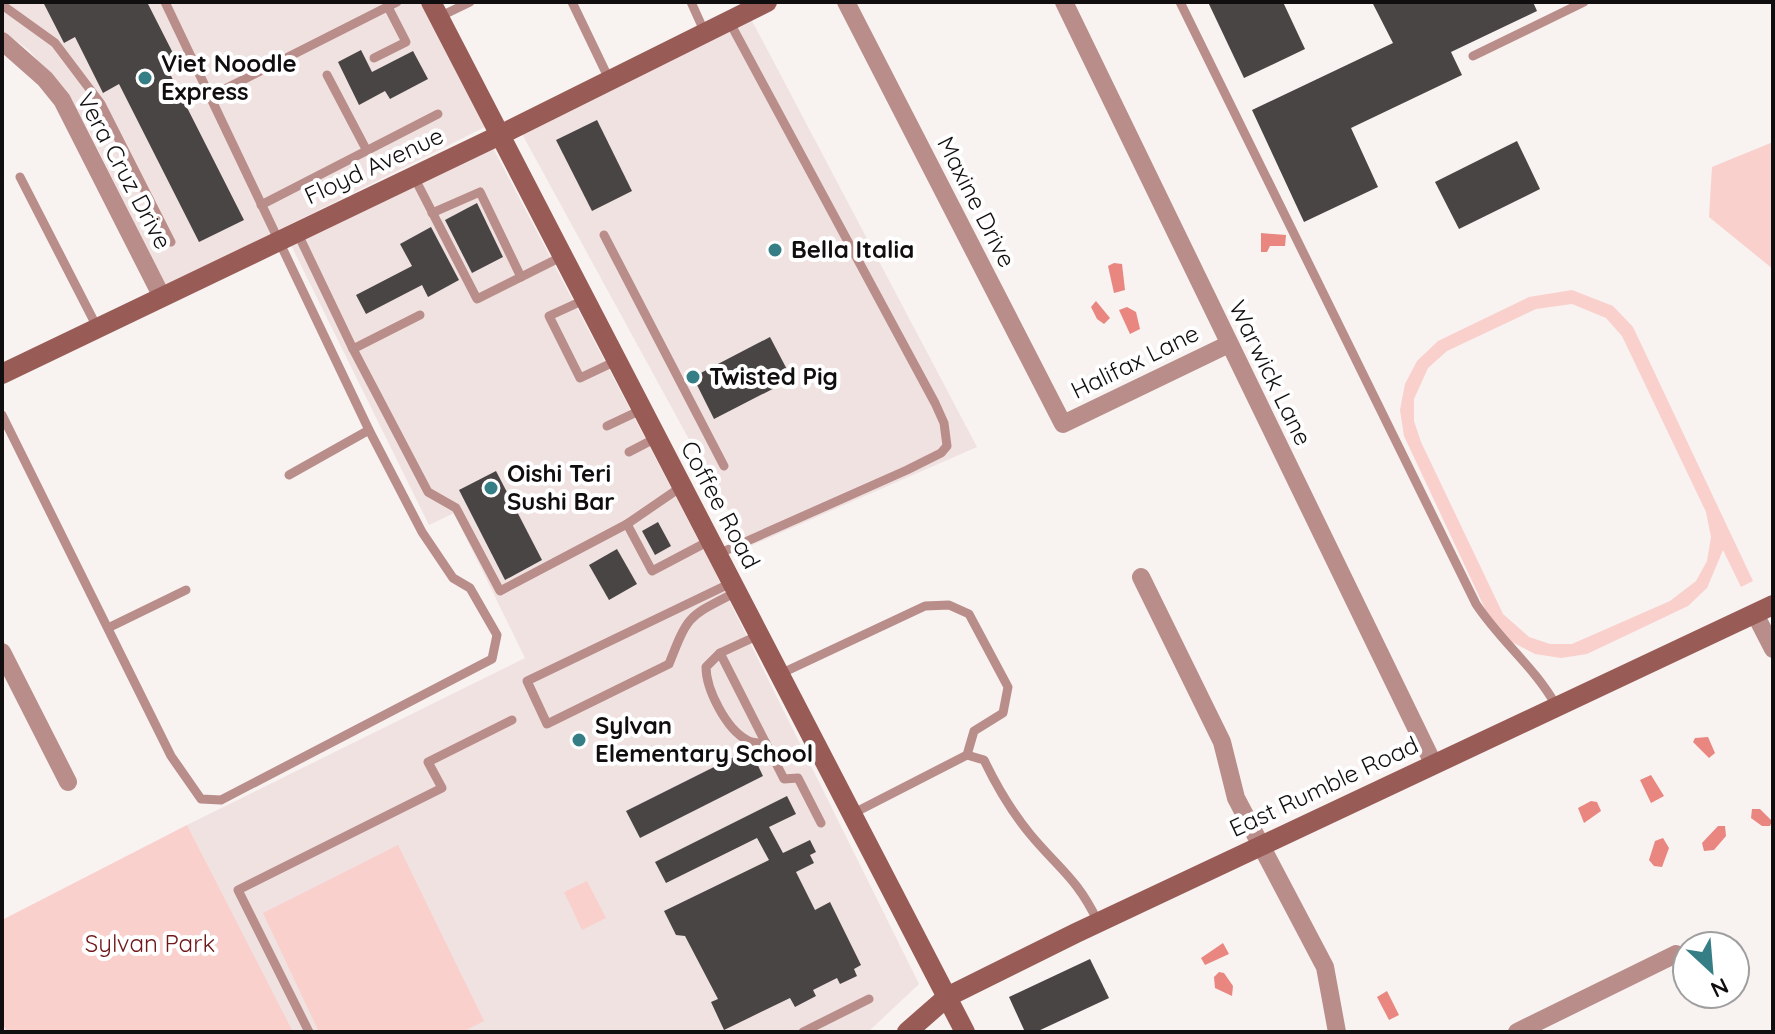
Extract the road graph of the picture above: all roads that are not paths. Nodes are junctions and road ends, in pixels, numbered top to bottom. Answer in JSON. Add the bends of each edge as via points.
{"nodes":[{"id":1,"x":165,"y":2,"type":"edge"},
{"id":2,"x":470,"y":2,"type":"edge"},
{"id":3,"x":572,"y":2,"type":"edge"},
{"id":4,"x":691,"y":2,"type":"edge"},
{"id":5,"x":767,"y":2,"type":"edge"},
{"id":6,"x":846,"y":2,"type":"edge"},
{"id":7,"x":1064,"y":2,"type":"edge"},
{"id":8,"x":1180,"y":2,"type":"edge"},
{"id":9,"x":1584,"y":2,"type":"edge"},
{"id":10,"x":391,"y":4,"type":"edge"},
{"id":11,"x":2,"y":5,"type":"edge"},
{"id":12,"x":435,"y":10,"type":"edge"},
{"id":13,"x":729,"y":21,"type":"junction"},
{"id":14,"x":705,"y":33,"type":"junction"},
{"id":15,"x":2,"y":41,"type":"edge"},
{"id":16,"x":1473,"y":56,"type":"dead end"},
{"id":17,"x":374,"y":58,"type":"dead end"},
{"id":18,"x":327,"y":75,"type":"dead end"},
{"id":19,"x":609,"y":79,"type":"junction"},
{"id":20,"x":211,"y":96,"type":"junction"},
{"id":21,"x":438,"y":114,"type":"dead end"},
{"id":22,"x":500,"y":135,"type":"junction"},
{"id":23,"x":367,"y":151,"type":"junction"},
{"id":24,"x":20,"y":177,"type":"dead end"},
{"id":25,"x":414,"y":177,"type":"junction"},
{"id":26,"x":261,"y":205,"type":"junction"},
{"id":27,"x":432,"y":213,"type":"junction"},
{"id":28,"x":297,"y":232,"type":"junction"},
{"id":29,"x":604,"y":235,"type":"dead end"},
{"id":30,"x":278,"y":241,"type":"junction"},
{"id":31,"x":171,"y":242,"type":"dead end"},
{"id":32,"x":561,"y":257,"type":"junction"},
{"id":33,"x":521,"y":277,"type":"junction"},
{"id":34,"x":161,"y":295,"type":"junction"},
{"id":35,"x":584,"y":300,"type":"junction"},
{"id":36,"x":420,"y":315,"type":"dead end"},
{"id":37,"x":97,"y":327,"type":"junction"},
{"id":38,"x":1229,"y":344,"type":"junction"},
{"id":39,"x":353,"y":349,"type":"junction"},
{"id":40,"x":616,"y":361,"type":"junction"},
{"id":41,"x":2,"y":374,"type":"edge"},
{"id":42,"x":641,"y":410,"type":"junction"},
{"id":43,"x":2,"y":415,"type":"edge"},
{"id":44,"x":1063,"y":424,"type":"joint"},
{"id":45,"x":607,"y":426,"type":"dead end"},
{"id":46,"x":369,"y":430,"type":"junction"},
{"id":47,"x":656,"y":438,"type":"junction"},
{"id":48,"x":629,"y":452,"type":"dead end"},
{"id":49,"x":724,"y":466,"type":"dead end"},
{"id":50,"x":289,"y":475,"type":"dead end"},
{"id":51,"x":681,"y":487,"type":"junction"},
{"id":52,"x":627,"y":524,"type":"junction"},
{"id":53,"x":713,"y":548,"type":"junction"},
{"id":54,"x":1141,"y":577,"type":"dead end"},
{"id":55,"x":734,"y":587,"type":"junction"},
{"id":56,"x":186,"y":590,"type":"dead end"},
{"id":57,"x":1764,"y":609,"type":"edge"},
{"id":58,"x":110,"y":627,"type":"junction"},
{"id":59,"x":759,"y":635,"type":"junction"},
{"id":60,"x":1773,"y":649,"type":"edge"},
{"id":61,"x":2,"y":652,"type":"edge"},
{"id":62,"x":720,"y":653,"type":"junction"},
{"id":63,"x":779,"y":674,"type":"junction"},
{"id":64,"x":1557,"y":707,"type":"junction"},
{"id":65,"x":512,"y":720,"type":"dead end"},
{"id":66,"x":766,"y":743,"type":"junction"},
{"id":67,"x":967,"y":755,"type":"junction"},
{"id":68,"x":1434,"y":765,"type":"junction"},
{"id":69,"x":68,"y":782,"type":"dead end"},
{"id":70,"x":852,"y":814,"type":"junction"},
{"id":71,"x":821,"y":823,"type":"dead end"},
{"id":72,"x":1261,"y":844,"type":"junction"},
{"id":73,"x":1098,"y":922,"type":"junction"},
{"id":74,"x":1671,"y":956,"type":"edge"},
{"id":75,"x":947,"y":997,"type":"junction"},
{"id":76,"x":869,"y":999,"type":"dead end"},
{"id":77,"x":309,"y":1032,"type":"edge"},
{"id":78,"x":803,"y":1032,"type":"edge"},
{"id":79,"x":907,"y":1032,"type":"edge"},
{"id":80,"x":965,"y":1032,"type":"edge"},
{"id":81,"x":1337,"y":1032,"type":"edge"},
{"id":82,"x":1517,"y":1032,"type":"edge"}],
"edges":[{"from":1,"to":20,"type":"lane"},
{"from":2,"to":12,"type":"lane"},
{"from":3,"to":19,"type":"lane"},
{"from":4,"to":14,"type":"lane"},
{"from":5,"to":13,"type":"street","name":"Floyd Avenue"},
{"from":6,"to":44,"type":"street","name":"Maxine Drive"},
{"from":7,"to":38,"type":"street","name":"Warwick Lane"},
{"from":8,"to":64,"type":"lane","via":[[1476,604],[1498,637],[1543,681]]},
{"from":9,"to":16,"type":"lane"},
{"from":10,"to":17,"type":"lane","via":[[406,42]]},
{"from":10,"to":20,"type":"lane"},
{"from":11,"to":31,"type":"lane","via":[[55,43],[101,104]]},
{"from":12,"to":22,"type":"street","name":"Coffee Road"},
{"from":13,"to":14,"type":"street","name":"Floyd Avenue"},
{"from":13,"to":53,"type":"lane","via":[[935,403],[947,446],[907,470]]},
{"from":14,"to":19,"type":"street","name":"Floyd Avenue"},
{"from":15,"to":34,"type":"street","name":"Vera Cruz Drive","via":[[62,100]]},
{"from":18,"to":23,"type":"lane"},
{"from":19,"to":22,"type":"street","name":"Floyd Avenue"},
{"from":20,"to":26,"type":"lane"},
{"from":21,"to":23,"type":"lane"},
{"from":22,"to":25,"type":"street","name":"Floyd Avenue"},
{"from":22,"to":32,"type":"street","name":"Coffee Road"},
{"from":23,"to":26,"type":"lane"},
{"from":24,"to":37,"type":"lane"},
{"from":25,"to":27,"type":"lane"},
{"from":25,"to":28,"type":"street","name":"Floyd Avenue"},
{"from":26,"to":30,"type":"lane"},
{"from":27,"to":33,"type":"lane","via":[[477,299]]},
{"from":27,"to":33,"type":"lane","via":[[480,192]]},
{"from":28,"to":30,"type":"street","name":"Floyd Avenue"},
{"from":28,"to":39,"type":"lane"},
{"from":29,"to":49,"type":"lane"},
{"from":30,"to":34,"type":"street","name":"Floyd Avenue"},
{"from":30,"to":46,"type":"lane"},
{"from":32,"to":33,"type":"lane"},
{"from":32,"to":35,"type":"street","name":"Coffee Road"},
{"from":34,"to":37,"type":"street","name":"Floyd Avenue"},
{"from":35,"to":40,"type":"street","name":"Coffee Road"},
{"from":35,"to":40,"type":"lane","via":[[549,316],[580,378]]},
{"from":36,"to":39,"type":"lane"},
{"from":37,"to":41,"type":"street","name":"Floyd Avenue"},
{"from":38,"to":44,"type":"street","name":"Halifax Lane"},
{"from":38,"to":68,"type":"street","name":"Warwick Lane"},
{"from":39,"to":52,"type":"lane","via":[[428,492],[456,508],[500,591]]},
{"from":40,"to":42,"type":"street","name":"Coffee Road"},
{"from":42,"to":45,"type":"lane"},
{"from":42,"to":47,"type":"street","name":"Coffee Road"},
{"from":43,"to":58,"type":"lane"},
{"from":46,"to":50,"type":"lane"},
{"from":46,"to":58,"type":"lane","via":[[428,542],[453,578],[470,588],[497,635],[492,659],[221,800],[201,799],[171,756]]},
{"from":47,"to":48,"type":"lane"},
{"from":47,"to":51,"type":"street","name":"Coffee Road"},
{"from":51,"to":52,"type":"lane"},
{"from":51,"to":53,"type":"street","name":"Coffee Road"},
{"from":52,"to":53,"type":"lane","via":[[652,571]]},
{"from":53,"to":55,"type":"street","name":"Coffee Road"},
{"from":54,"to":72,"type":"street","via":[[1222,742],[1236,798]]},
{"from":55,"to":55,"type":"lane","via":[[686,622],[669,664],[547,724],[527,681]]},
{"from":55,"to":59,"type":"street","name":"Coffee Road"},
{"from":56,"to":58,"type":"lane"},
{"from":57,"to":60,"type":"street"},
{"from":57,"to":64,"type":"street","name":"East Rumble Road"},
{"from":59,"to":62,"type":"lane"},
{"from":59,"to":63,"type":"street","name":"Coffee Road"},
{"from":61,"to":69,"type":"street"},
{"from":62,"to":66,"type":"lane"},
{"from":62,"to":66,"type":"lane","via":[[706,667],[706,679],[730,723],[748,741]]},
{"from":63,"to":67,"type":"lane","via":[[925,606],[949,605],[969,614],[1008,687],[1003,713],[974,731]]},
{"from":63,"to":70,"type":"street","name":"Coffee Road"},
{"from":64,"to":68,"type":"street","name":"East Rumble Road"},
{"from":65,"to":77,"type":"lane","via":[[428,762],[442,788],[238,890]]},
{"from":66,"to":71,"type":"lane","via":[[784,779],[798,778]]},
{"from":67,"to":70,"type":"lane"},
{"from":67,"to":73,"type":"lane","via":[[984,760],[1000,794],[1083,889]]},
{"from":68,"to":72,"type":"street","name":"East Rumble Road"},
{"from":70,"to":75,"type":"street","name":"Coffee Road"},
{"from":72,"to":73,"type":"street","name":"East Rumble Road"},
{"from":72,"to":81,"type":"street","via":[[1325,967]]},
{"from":73,"to":75,"type":"street","name":"East Rumble Road"},
{"from":74,"to":82,"type":"street"},
{"from":75,"to":79,"type":"street","name":"East Rumble Road"},
{"from":75,"to":80,"type":"street","name":"Coffee Road"},
{"from":76,"to":78,"type":"lane"}]}
